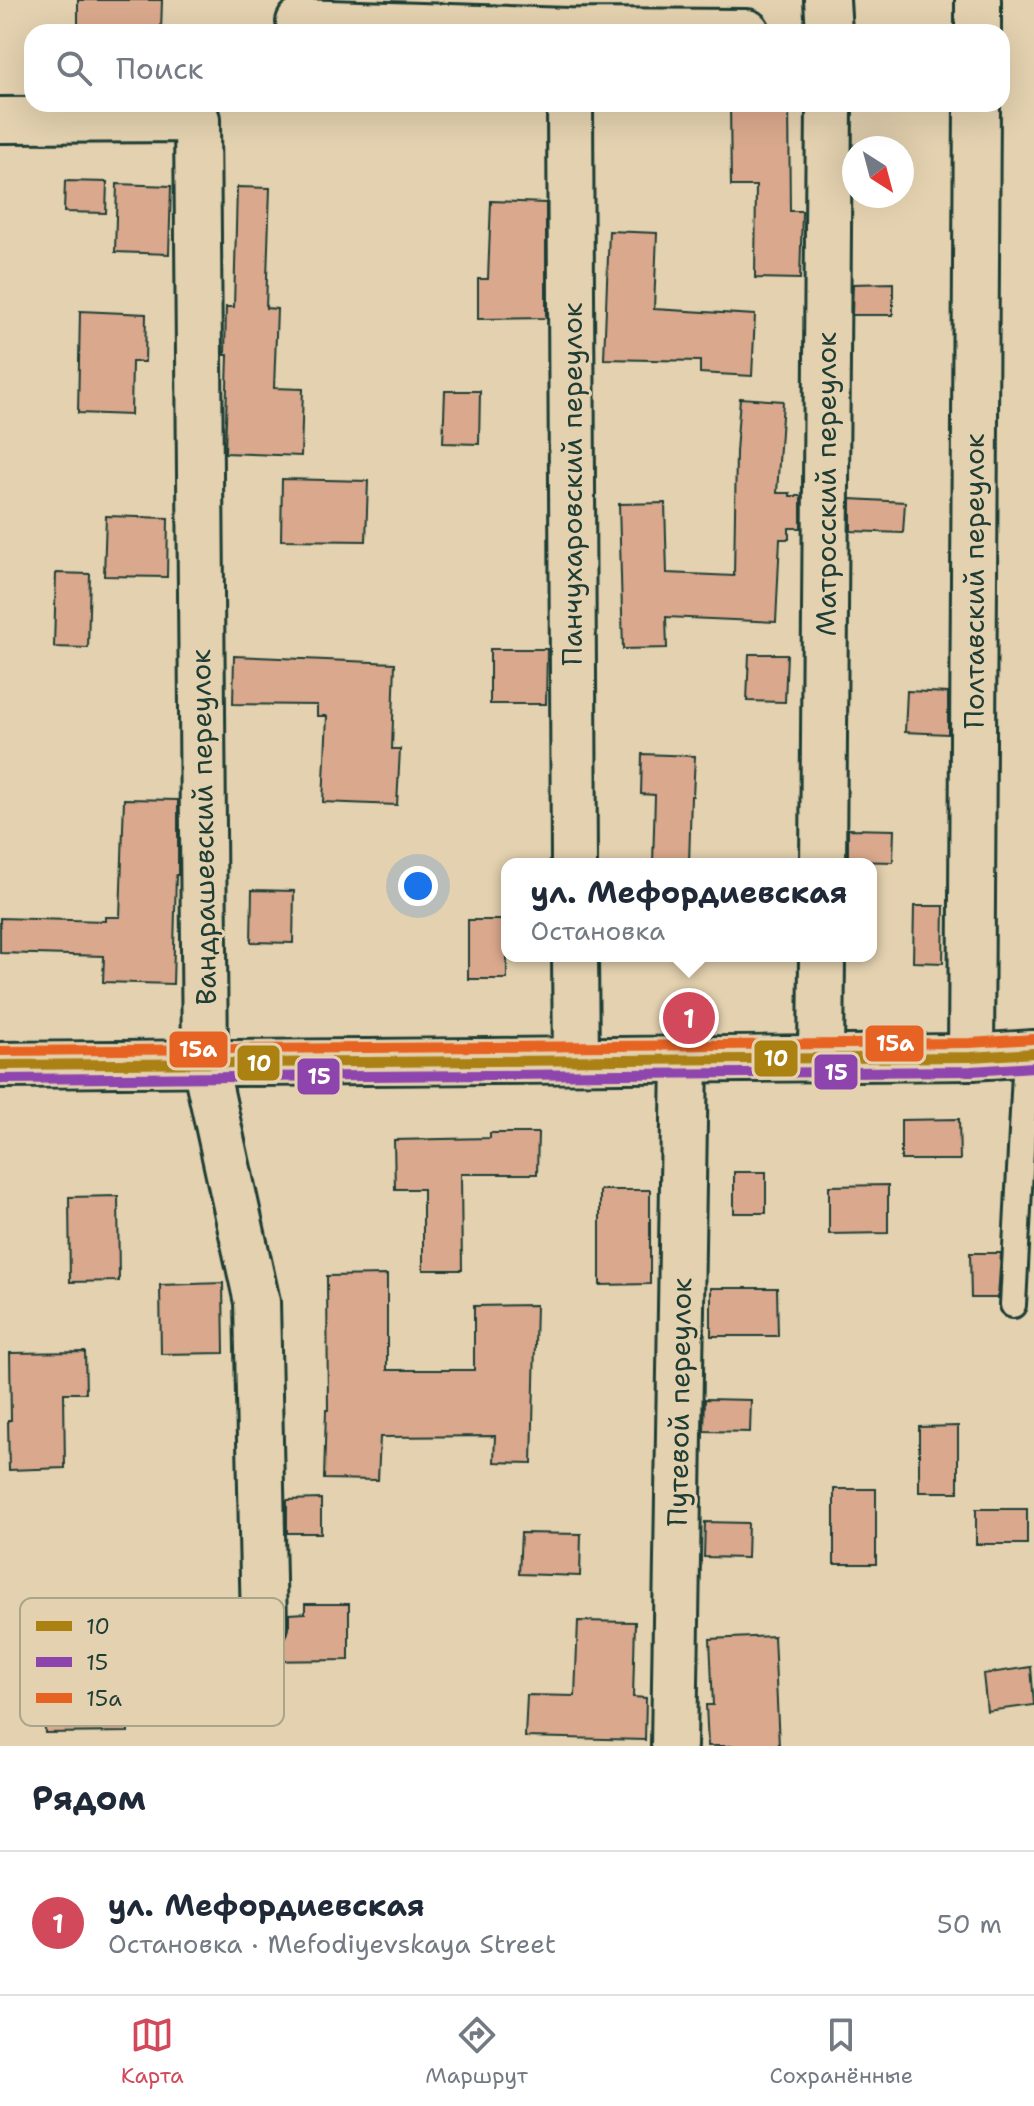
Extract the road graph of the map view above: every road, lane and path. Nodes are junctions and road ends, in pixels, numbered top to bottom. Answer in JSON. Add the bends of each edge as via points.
{"nodes":[{"id":1,"x":827,"y":0,"type":"edge"},
{"id":2,"x":978,"y":0,"type":"edge"},
{"id":3,"x":299,"y":22,"type":"dead end"},
{"id":4,"x":353,"y":24,"type":"edge"},
{"id":5,"x":828,"y":24,"type":"edge"},
{"id":6,"x":978,"y":24,"type":"edge"},
{"id":7,"x":570,"y":112,"type":"edge"},
{"id":8,"x":829,"y":112,"type":"edge"},
{"id":9,"x":977,"y":112,"type":"edge"},
{"id":10,"x":0,"y":120,"type":"edge"},
{"id":11,"x":574,"y":858,"type":"edge"},
{"id":12,"x":823,"y":858,"type":"edge"},
{"id":13,"x":575,"y":962,"type":"edge"},
{"id":14,"x":822,"y":962,"type":"edge"},
{"id":15,"x":1030,"y":1054,"type":"edge"},
{"id":16,"x":971,"y":1057,"type":"junction"},
{"id":17,"x":685,"y":1059,"type":"junction"},
{"id":18,"x":821,"y":1059,"type":"junction"},
{"id":19,"x":576,"y":1060,"type":"junction"},
{"id":20,"x":0,"y":1065,"type":"edge"},
{"id":21,"x":205,"y":1065,"type":"junction"},
{"id":22,"x":1013,"y":1305,"type":"dead end"},
{"id":23,"x":263,"y":1598,"type":"edge"},
{"id":24,"x":674,"y":1746,"type":"edge"}],
"edges":[{"from":1,"to":5,"type":"street"},
{"from":2,"to":6,"type":"street"},
{"from":3,"to":4,"type":"street"},
{"from":7,"to":11,"type":"street","name":"Панчухаровский переулок"},
{"from":8,"to":12,"type":"street","name":"Матросский переулок"},
{"from":9,"to":16,"type":"street","name":"Полтавский переулок"},
{"from":10,"to":21,"type":"street","name":"Вандрашевский переулок","via":[[197,119]]},
{"from":13,"to":19,"type":"street"},
{"from":14,"to":18,"type":"street"},
{"from":15,"to":16,"type":"street"},
{"from":15,"to":22,"type":"lane"},
{"from":16,"to":18,"type":"street"},
{"from":17,"to":18,"type":"street"},
{"from":17,"to":19,"type":"street"},
{"from":17,"to":24,"type":"street","name":"Путевой переулок"},
{"from":19,"to":21,"type":"street"},
{"from":20,"to":21,"type":"street"},
{"from":21,"to":23,"type":"street","name":"Вандрашевский переулок","via":[[257,1302]]}]}
